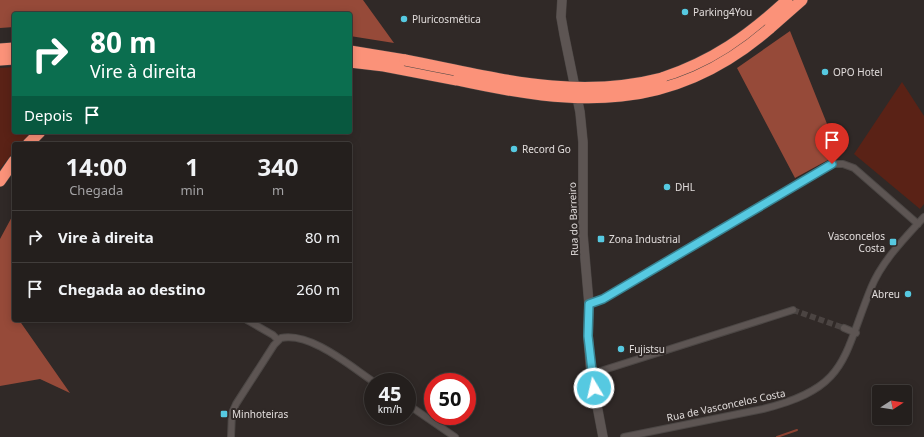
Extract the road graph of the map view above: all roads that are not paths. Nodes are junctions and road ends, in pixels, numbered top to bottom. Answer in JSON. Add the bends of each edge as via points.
{"nodes":[{"id":1,"x":562,"y":0,"type":"edge"},
{"id":2,"x":787,"y":0,"type":"edge"},
{"id":3,"x":802,"y":0,"type":"edge"},
{"id":4,"x":352,"y":51,"type":"edge"},
{"id":5,"x":12,"y":59,"type":"edge"},
{"id":6,"x":0,"y":60,"type":"edge"},
{"id":7,"x":352,"y":62,"type":"edge"},
{"id":8,"x":38,"y":134,"type":"edge"},
{"id":9,"x":30,"y":142,"type":"edge"},
{"id":10,"x":12,"y":164,"type":"edge"},
{"id":11,"x":0,"y":181,"type":"edge"},
{"id":12,"x":924,"y":217,"type":"edge"},
{"id":13,"x":918,"y":224,"type":"junction"},
{"id":14,"x":589,"y":304,"type":"junction"},
{"id":15,"x":793,"y":310,"type":"tunnel mouth"},
{"id":16,"x":251,"y":322,"type":"edge"},
{"id":17,"x":844,"y":328,"type":"tunnel mouth"},
{"id":18,"x":856,"y":332,"type":"junction"},
{"id":19,"x":278,"y":340,"type":"junction"},
{"id":20,"x":591,"y":374,"type":"junction"},
{"id":21,"x":364,"y":376,"type":"edge"},
{"id":22,"x":416,"y":410,"type":"edge"},
{"id":23,"x":231,"y":437,"type":"edge"},
{"id":24,"x":455,"y":437,"type":"edge"},
{"id":25,"x":603,"y":437,"type":"edge"},
{"id":26,"x":624,"y":437,"type":"edge"}],
"edges":[{"from":1,"to":14,"type":"main road","name":"Rua do Barreiro","via":[[562,22],[579,105],[582,134],[583,235]]},
{"from":2,"to":4,"type":"highway","bridge":true,"via":[[730,47],[704,62],[662,78],[619,87],[571,89]]},
{"from":3,"to":7,"type":"highway","bridge":true,"via":[[745,49],[706,72],[671,86],[635,95],[590,99],[560,98]]},
{"from":5,"to":6,"type":"highway"},
{"from":8,"to":9,"type":"highway"},
{"from":10,"to":11,"type":"highway"},
{"from":12,"to":13,"type":"street","name":"Rua de Vasconcelos Costa"},
{"from":13,"to":14,"type":"street","via":[[854,168],[832,164],[603,299]]},
{"from":13,"to":18,"type":"street","name":"Rua de Vasconcelos Costa","via":[[883,266]]},
{"from":14,"to":20,"type":"main road","name":"Rua do Barreiro"},
{"from":15,"to":20,"type":"street"},
{"from":16,"to":19,"type":"street"},
{"from":17,"to":18,"type":"street"},
{"from":18,"to":26,"type":"street","name":"Rua de Vasconcelos Costa","via":[[839,367],[820,386],[799,398],[763,409]]},
{"from":19,"to":21,"type":"street","via":[[292,337],[315,344]]},
{"from":19,"to":23,"type":"street","via":[[236,404],[232,414]]},
{"from":20,"to":25,"type":"main road","name":"Rua do Barreiro"},
{"from":22,"to":24,"type":"street"}]}
